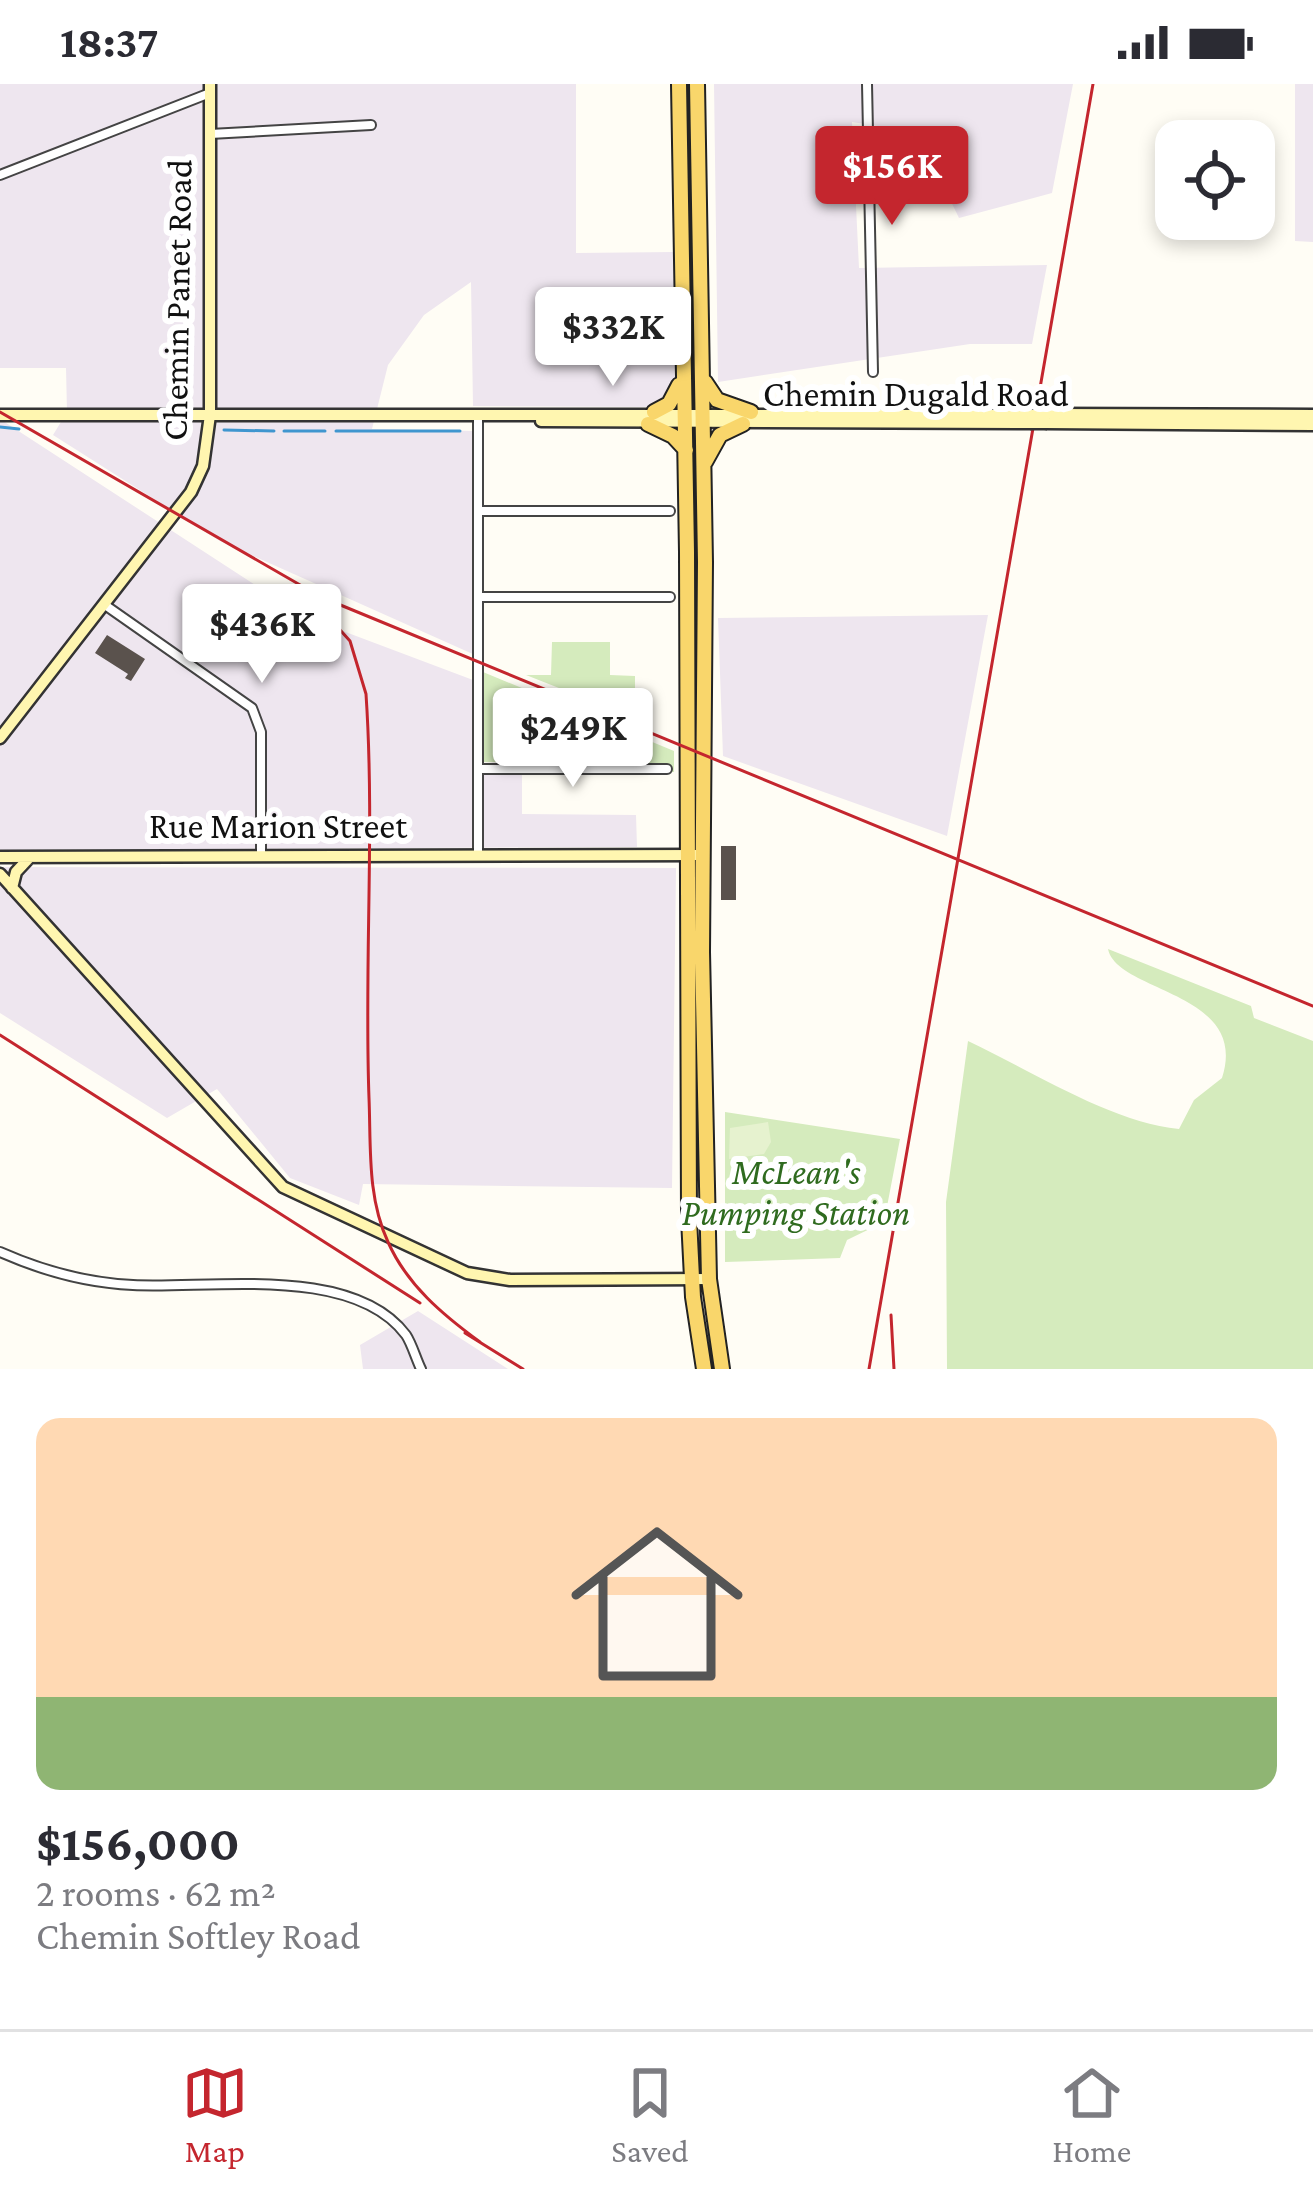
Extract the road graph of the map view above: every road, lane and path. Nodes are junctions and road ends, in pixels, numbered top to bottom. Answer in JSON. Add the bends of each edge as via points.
{"nodes":[{"id":1,"x":679,"y":84,"type":"edge"},
{"id":2,"x":697,"y":84,"type":"edge"},
{"id":3,"x":867,"y":84,"type":"edge"},
{"id":4,"x":210,"y":89,"type":"edge"},
{"id":5,"x":371,"y":125,"type":"dead end"},
{"id":6,"x":210,"y":134,"type":"junction"},
{"id":7,"x":0,"y":175,"type":"edge"},
{"id":8,"x":701,"y":366,"type":"junction"},
{"id":9,"x":873,"y":372,"type":"dead end"},
{"id":10,"x":683,"y":375,"type":"junction"},
{"id":11,"x":0,"y":415,"type":"edge"},
{"id":12,"x":210,"y":415,"type":"junction"},
{"id":13,"x":1313,"y":415,"type":"edge"},
{"id":14,"x":478,"y":418,"type":"junction"},
{"id":15,"x":651,"y":418,"type":"junction"},
{"id":16,"x":685,"y":418,"type":"junction"},
{"id":17,"x":702,"y":418,"type":"junction"},
{"id":18,"x":747,"y":418,"type":"junction"},
{"id":19,"x":1048,"y":419,"type":"junction"},
{"id":20,"x":1313,"y":424,"type":"edge"},
{"id":21,"x":686,"y":450,"type":"junction"},
{"id":22,"x":704,"y":466,"type":"junction"},
{"id":23,"x":478,"y":511,"type":"junction"},
{"id":24,"x":670,"y":511,"type":"dead end"},
{"id":25,"x":478,"y":597,"type":"junction"},
{"id":26,"x":670,"y":597,"type":"dead end"},
{"id":27,"x":105,"y":605,"type":"junction"},
{"id":28,"x":0,"y":737,"type":"edge"},
{"id":29,"x":479,"y":769,"type":"junction"},
{"id":30,"x":667,"y":769,"type":"dead end"},
{"id":31,"x":694,"y":855,"type":"junction"},
{"id":32,"x":261,"y":856,"type":"junction"},
{"id":33,"x":478,"y":856,"type":"junction"},
{"id":34,"x":0,"y":857,"type":"edge"},
{"id":35,"x":30,"y":857,"type":"junction"},
{"id":36,"x":0,"y":874,"type":"edge"},
{"id":37,"x":12,"y":888,"type":"junction"},
{"id":38,"x":0,"y":1252,"type":"edge"},
{"id":39,"x":691,"y":1279,"type":"junction"},
{"id":40,"x":709,"y":1279,"type":"junction"},
{"id":41,"x":421,"y":1369,"type":"edge"},
{"id":42,"x":704,"y":1369,"type":"edge"},
{"id":43,"x":722,"y":1369,"type":"edge"}],
"edges":[{"from":1,"to":10,"type":"main road"},
{"from":2,"to":8,"type":"main road"},
{"from":3,"to":9,"type":"street"},
{"from":4,"to":6,"type":"street","name":"Chemin Panet Road"},
{"from":4,"to":7,"type":"street"},
{"from":5,"to":6,"type":"street"},
{"from":6,"to":12,"type":"street","name":"Chemin Panet Road"},
{"from":8,"to":17,"type":"main road"},
{"from":8,"to":18,"type":"main road","via":[[713,398]]},
{"from":10,"to":15,"type":"main road","via":[[675,397]]},
{"from":10,"to":16,"type":"main road"},
{"from":11,"to":12,"type":"street","name":"Chemin Dugald Road"},
{"from":12,"to":14,"type":"street","name":"Chemin Dugald Road"},
{"from":12,"to":27,"type":"street","name":"Chemin Panet Road","via":[[191,492]]},
{"from":13,"to":19,"type":"street","name":"Chemin Dugald Road"},
{"from":14,"to":15,"type":"street","name":"Chemin Dugald Road"},
{"from":14,"to":23,"type":"street"},
{"from":15,"to":16,"type":"street","name":"Chemin Dugald Road"},
{"from":15,"to":21,"type":"main road"},
{"from":16,"to":17,"type":"street","name":"Chemin Dugald Road"},
{"from":16,"to":21,"type":"main road"},
{"from":17,"to":18,"type":"street","name":"Chemin Dugald Road"},
{"from":17,"to":22,"type":"main road"},
{"from":18,"to":19,"type":"street","name":"Chemin Dugald Road","bridge":true},
{"from":18,"to":22,"type":"main road","via":[[720,435]]},
{"from":19,"to":20,"type":"street","name":"Chemin Dugald Road"},
{"from":21,"to":31,"type":"main road"},
{"from":22,"to":31,"type":"main road"},
{"from":23,"to":24,"type":"street"},
{"from":23,"to":25,"type":"street"},
{"from":25,"to":26,"type":"street"},
{"from":25,"to":29,"type":"street"},
{"from":27,"to":28,"type":"street","name":"Chemin Panet Road"},
{"from":27,"to":32,"type":"street","via":[[253,708],[261,732]]},
{"from":29,"to":30,"type":"street"},
{"from":29,"to":33,"type":"street"},
{"from":31,"to":33,"type":"street","name":"Rue Marion Street"},
{"from":31,"to":39,"type":"main road"},
{"from":31,"to":40,"type":"main road"},
{"from":32,"to":33,"type":"street","name":"Rue Marion Street"},
{"from":32,"to":35,"type":"street","name":"Rue Marion Street"},
{"from":34,"to":35,"type":"street","name":"Rue Marion Street"},
{"from":35,"to":37,"type":"street"},
{"from":36,"to":37,"type":"street"},
{"from":37,"to":39,"type":"street","via":[[283,1187],[467,1273]]},
{"from":38,"to":41,"type":"street","via":[[96,1281],[305,1287],[352,1298],[406,1336]]},
{"from":39,"to":40,"type":"street"},
{"from":39,"to":42,"type":"main road"},
{"from":40,"to":43,"type":"main road"}]}
